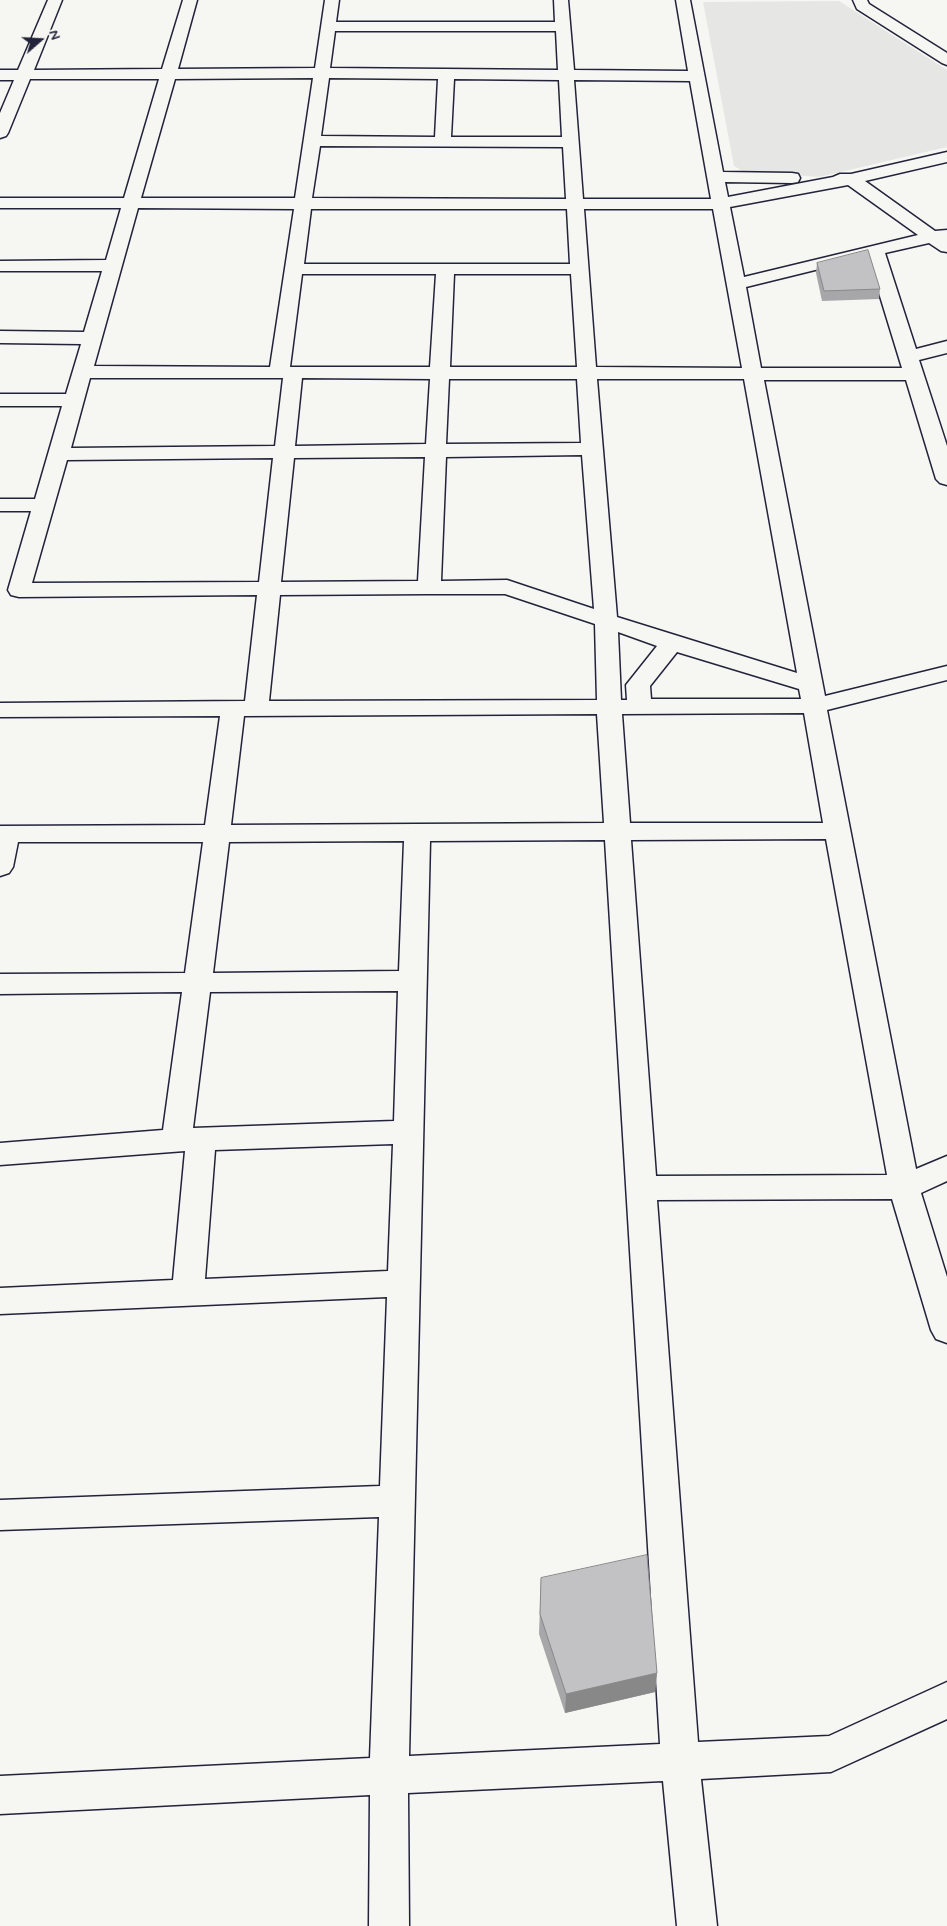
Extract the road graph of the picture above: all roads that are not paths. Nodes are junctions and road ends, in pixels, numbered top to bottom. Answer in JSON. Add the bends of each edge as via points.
{"nodes":[{"id":1,"x":55,"y":0,"type":"edge"},
{"id":2,"x":190,"y":0,"type":"edge"},
{"id":3,"x":332,"y":0,"type":"edge"},
{"id":4,"x":561,"y":0,"type":"edge"},
{"id":5,"x":683,"y":0,"type":"edge"},
{"id":6,"x":860,"y":0,"type":"edge"},
{"id":7,"x":329,"y":26,"type":"junction"},
{"id":8,"x":563,"y":27,"type":"junction"},
{"id":9,"x":947,"y":60,"type":"edge"},
{"id":10,"x":322,"y":73,"type":"junction"},
{"id":11,"x":169,"y":74,"type":"junction"},
{"id":12,"x":446,"y":74,"type":"junction"},
{"id":13,"x":566,"y":74,"type":"junction"},
{"id":14,"x":0,"y":75,"type":"edge"},
{"id":15,"x":24,"y":75,"type":"junction"},
{"id":16,"x":697,"y":76,"type":"junction"},
{"id":17,"x":1,"y":128,"type":"edge"},
{"id":18,"x":312,"y":141,"type":"junction"},
{"id":19,"x":443,"y":141,"type":"junction"},
{"id":20,"x":571,"y":142,"type":"junction"},
{"id":21,"x":947,"y":157,"type":"edge"},
{"id":22,"x":716,"y":177,"type":"junction"},
{"id":23,"x":851,"y":180,"type":"junction"},
{"id":24,"x":0,"y":203,"type":"edge"},
{"id":25,"x":131,"y":204,"type":"junction"},
{"id":26,"x":303,"y":204,"type":"junction"},
{"id":27,"x":575,"y":204,"type":"junction"},
{"id":28,"x":721,"y":204,"type":"junction"},
{"id":29,"x":942,"y":239,"type":"edge"},
{"id":30,"x":875,"y":250,"type":"junction"},
{"id":31,"x":113,"y":265,"type":"junction"},
{"id":32,"x":0,"y":266,"type":"edge"},
{"id":33,"x":294,"y":269,"type":"junction"},
{"id":34,"x":445,"y":269,"type":"junction"},
{"id":35,"x":580,"y":269,"type":"junction"},
{"id":36,"x":736,"y":284,"type":"junction"},
{"id":37,"x":0,"y":337,"type":"edge"},
{"id":38,"x":92,"y":338,"type":"junction"},
{"id":39,"x":947,"y":347,"type":"edge"},
{"id":40,"x":911,"y":365,"type":"junction"},
{"id":41,"x":82,"y":372,"type":"junction"},
{"id":42,"x":286,"y":373,"type":"junction"},
{"id":43,"x":440,"y":373,"type":"junction"},
{"id":44,"x":586,"y":373,"type":"junction"},
{"id":45,"x":752,"y":373,"type":"junction"},
{"id":46,"x":0,"y":400,"type":"edge"},
{"id":47,"x":74,"y":400,"type":"junction"},
{"id":48,"x":942,"y":445,"type":"edge"},
{"id":49,"x":592,"y":450,"type":"junction"},
{"id":50,"x":436,"y":451,"type":"junction"},
{"id":51,"x":284,"y":452,"type":"junction"},
{"id":52,"x":58,"y":454,"type":"junction"},
{"id":53,"x":947,"y":479,"type":"edge"},
{"id":54,"x":0,"y":505,"type":"edge"},
{"id":55,"x":43,"y":505,"type":"junction"},
{"id":56,"x":429,"y":588,"type":"junction"},
{"id":57,"x":269,"y":589,"type":"junction"},
{"id":58,"x":606,"y":619,"type":"junction"},
{"id":59,"x":672,"y":642,"type":"junction"},
{"id":60,"x":947,"y":673,"type":"edge"},
{"id":61,"x":812,"y":695,"type":"junction"},
{"id":62,"x":640,"y":706,"type":"junction"},
{"id":63,"x":609,"y":707,"type":"junction"},
{"id":64,"x":244,"y":709,"type":"junction"},
{"id":65,"x":10,"y":710,"type":"edge"},
{"id":66,"x":0,"y":732,"type":"edge"},
{"id":67,"x":838,"y":831,"type":"junction"},
{"id":68,"x":417,"y":832,"type":"junction"},
{"id":69,"x":617,"y":832,"type":"junction"},
{"id":70,"x":217,"y":833,"type":"junction"},
{"id":71,"x":4,"y":834,"type":"edge"},
{"id":72,"x":0,"y":866,"type":"edge"},
{"id":73,"x":412,"y":981,"type":"junction"},
{"id":74,"x":198,"y":982,"type":"junction"},
{"id":75,"x":0,"y":984,"type":"edge"},
{"id":76,"x":408,"y":1132,"type":"junction"},
{"id":77,"x":189,"y":1139,"type":"junction"},
{"id":78,"x":0,"y":1154,"type":"edge"},
{"id":79,"x":947,"y":1168,"type":"edge"},
{"id":80,"x":904,"y":1187,"type":"junction"},
{"id":81,"x":641,"y":1188,"type":"junction"},
{"id":82,"x":404,"y":1283,"type":"junction"},
{"id":83,"x":188,"y":1292,"type":"junction"},
{"id":84,"x":0,"y":1300,"type":"edge"},
{"id":85,"x":947,"y":1330,"type":"edge"},
{"id":86,"x":398,"y":1501,"type":"junction"},
{"id":87,"x":0,"y":1515,"type":"edge"},
{"id":88,"x":947,"y":1700,"type":"edge"},
{"id":89,"x":680,"y":1762,"type":"junction"},
{"id":90,"x":390,"y":1776,"type":"junction"},
{"id":91,"x":0,"y":1795,"type":"edge"},
{"id":92,"x":389,"y":1926,"type":"edge"},
{"id":93,"x":697,"y":1926,"type":"edge"}],
"edges":[{"from":1,"to":15,"type":"street"},
{"from":2,"to":11,"type":"street"},
{"from":3,"to":7,"type":"street"},
{"from":4,"to":8,"type":"street"},
{"from":5,"to":16,"type":"street"},
{"from":6,"to":9,"type":"street","via":[[862,6]]},
{"from":7,"to":8,"type":"street"},
{"from":7,"to":10,"type":"street"},
{"from":8,"to":13,"type":"street"},
{"from":10,"to":11,"type":"street"},
{"from":10,"to":12,"type":"street"},
{"from":10,"to":18,"type":"street"},
{"from":11,"to":15,"type":"street"},
{"from":11,"to":25,"type":"street"},
{"from":12,"to":13,"type":"street"},
{"from":12,"to":19,"type":"street"},
{"from":13,"to":16,"type":"street"},
{"from":13,"to":20,"type":"street"},
{"from":14,"to":15,"type":"street"},
{"from":15,"to":17,"type":"street"},
{"from":16,"to":22,"type":"street"},
{"from":18,"to":19,"type":"street"},
{"from":18,"to":26,"type":"street"},
{"from":19,"to":20,"type":"street"},
{"from":20,"to":27,"type":"street"},
{"from":21,"to":23,"type":"street"},
{"from":22,"to":23,"type":"street"},
{"from":22,"to":28,"type":"street"},
{"from":23,"to":28,"type":"street"},
{"from":23,"to":29,"type":"street"},
{"from":24,"to":25,"type":"street"},
{"from":25,"to":26,"type":"street"},
{"from":25,"to":31,"type":"street"},
{"from":26,"to":27,"type":"street"},
{"from":26,"to":33,"type":"street"},
{"from":27,"to":28,"type":"street"},
{"from":27,"to":35,"type":"street"},
{"from":28,"to":36,"type":"street"},
{"from":29,"to":30,"type":"street"},
{"from":30,"to":36,"type":"street"},
{"from":30,"to":40,"type":"street"},
{"from":31,"to":32,"type":"street"},
{"from":31,"to":38,"type":"street"},
{"from":33,"to":34,"type":"street"},
{"from":33,"to":42,"type":"street"},
{"from":34,"to":35,"type":"street"},
{"from":34,"to":43,"type":"street"},
{"from":35,"to":44,"type":"street"},
{"from":36,"to":45,"type":"street"},
{"from":37,"to":38,"type":"street"},
{"from":38,"to":41,"type":"street"},
{"from":39,"to":40,"type":"street"},
{"from":40,"to":45,"type":"street"},
{"from":40,"to":48,"type":"street"},
{"from":41,"to":42,"type":"street"},
{"from":41,"to":47,"type":"street"},
{"from":42,"to":43,"type":"street"},
{"from":42,"to":51,"type":"street"},
{"from":43,"to":44,"type":"street"},
{"from":43,"to":50,"type":"street"},
{"from":44,"to":45,"type":"street"},
{"from":44,"to":49,"type":"street"},
{"from":45,"to":61,"type":"street"},
{"from":46,"to":47,"type":"street"},
{"from":47,"to":52,"type":"street"},
{"from":48,"to":53,"type":"street"},
{"from":49,"to":50,"type":"street"},
{"from":49,"to":58,"type":"street"},
{"from":50,"to":51,"type":"street"},
{"from":50,"to":56,"type":"street"},
{"from":51,"to":52,"type":"street"},
{"from":51,"to":57,"type":"street"},
{"from":52,"to":55,"type":"street"},
{"from":54,"to":55,"type":"street"},
{"from":55,"to":57,"type":"street","via":[[19,590]]},
{"from":56,"to":57,"type":"street"},
{"from":56,"to":58,"type":"street","via":[[508,588]]},
{"from":57,"to":64,"type":"street"},
{"from":58,"to":59,"type":"street"},
{"from":58,"to":63,"type":"street"},
{"from":59,"to":61,"type":"street"},
{"from":59,"to":62,"type":"street","via":[[638,685]]},
{"from":60,"to":61,"type":"street"},
{"from":61,"to":62,"type":"street"},
{"from":61,"to":67,"type":"street"},
{"from":62,"to":63,"type":"street"},
{"from":63,"to":64,"type":"street"},
{"from":63,"to":69,"type":"street"},
{"from":64,"to":65,"type":"street"},
{"from":64,"to":70,"type":"street"},
{"from":65,"to":66,"type":"street"},
{"from":67,"to":69,"type":"street"},
{"from":67,"to":80,"type":"street"},
{"from":68,"to":69,"type":"street"},
{"from":68,"to":70,"type":"street"},
{"from":68,"to":73,"type":"street"},
{"from":69,"to":81,"type":"street"},
{"from":70,"to":71,"type":"street"},
{"from":70,"to":74,"type":"street"},
{"from":71,"to":72,"type":"street"},
{"from":73,"to":74,"type":"street"},
{"from":73,"to":76,"type":"street"},
{"from":74,"to":75,"type":"street"},
{"from":74,"to":77,"type":"street"},
{"from":76,"to":77,"type":"street"},
{"from":76,"to":82,"type":"street"},
{"from":77,"to":78,"type":"street"},
{"from":77,"to":83,"type":"street"},
{"from":79,"to":80,"type":"street"},
{"from":80,"to":81,"type":"street"},
{"from":80,"to":85,"type":"street"},
{"from":81,"to":89,"type":"street"},
{"from":82,"to":83,"type":"street"},
{"from":82,"to":86,"type":"street"},
{"from":83,"to":84,"type":"street"},
{"from":86,"to":87,"type":"street"},
{"from":86,"to":90,"type":"street"},
{"from":88,"to":89,"type":"street","via":[[831,1754]]},
{"from":89,"to":90,"type":"street"},
{"from":89,"to":93,"type":"street"},
{"from":90,"to":91,"type":"street"},
{"from":90,"to":92,"type":"street"}]}
